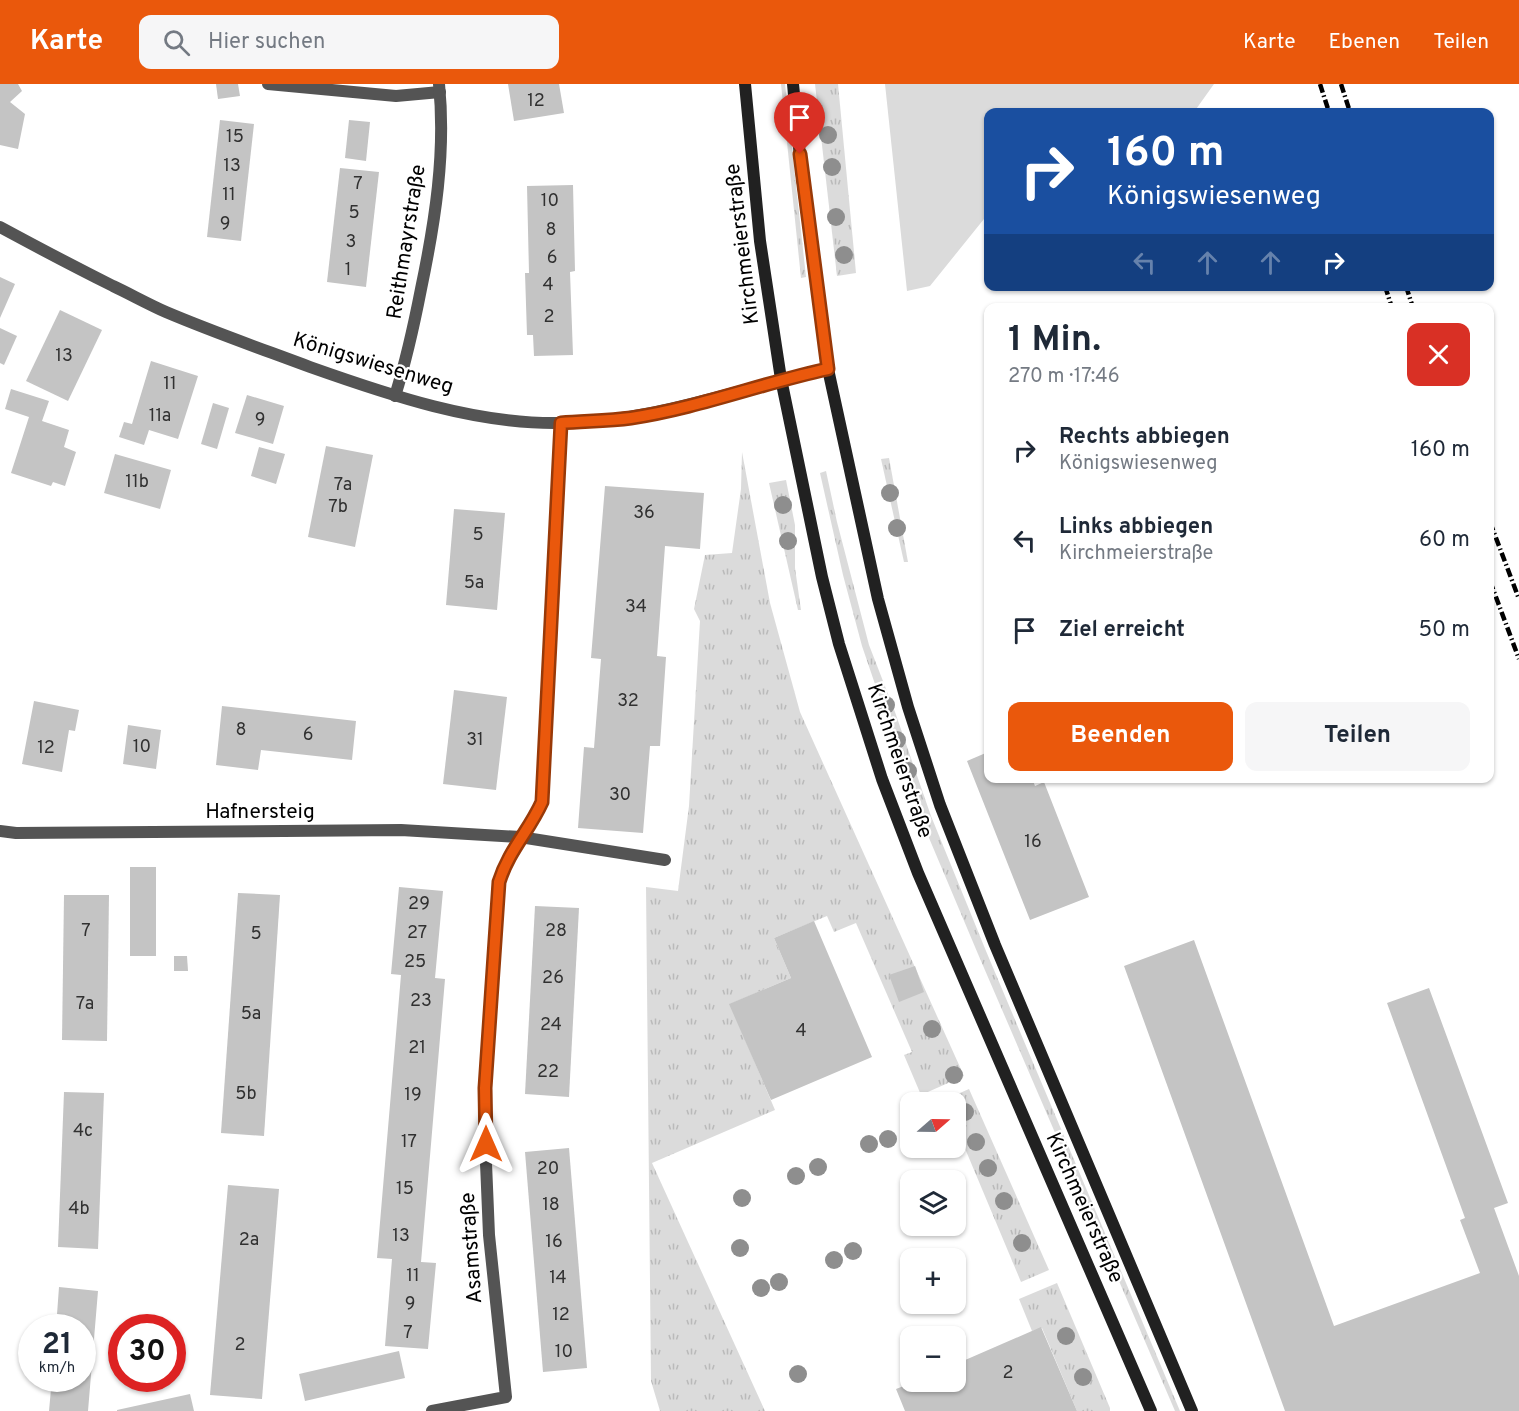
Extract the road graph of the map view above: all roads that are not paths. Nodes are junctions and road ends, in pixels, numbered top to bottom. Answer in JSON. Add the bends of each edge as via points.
{"nodes":[{"id":1,"x":268,"y":84,"type":"edge"},
{"id":2,"x":745,"y":84,"type":"edge"},
{"id":3,"x":793,"y":84,"type":"edge"},
{"id":4,"x":439,"y":88,"type":"edge"},
{"id":5,"x":0,"y":227,"type":"edge"},
{"id":6,"x":828,"y":369,"type":"junction"},
{"id":7,"x":781,"y":379,"type":"junction"},
{"id":8,"x":395,"y":396,"type":"junction"},
{"id":9,"x":561,"y":423,"type":"junction"},
{"id":10,"x":0,"y":831,"type":"edge"},
{"id":11,"x":520,"y":837,"type":"junction"},
{"id":12,"x":665,"y":860,"type":"dead end"},
{"id":13,"x":432,"y":1411,"type":"edge"},
{"id":14,"x":1151,"y":1411,"type":"edge"},
{"id":15,"x":1192,"y":1411,"type":"edge"}],
"edges":[{"from":1,"to":4,"type":"street","name":"Reithmayrstraße","via":[[396,96]]},
{"from":2,"to":7,"type":"main road","name":"Kirchmeierstraße","via":[[760,241]]},
{"from":3,"to":6,"type":"main road","name":"Kirchmeierstraße"},
{"from":4,"to":8,"type":"street","name":"Reithmayrstraße","via":[[441,146],[434,221],[407,359]]},
{"from":5,"to":8,"type":"street","name":"Königswiesenweg","via":[[165,312]]},
{"from":6,"to":7,"type":"street","name":"Königswiesenweg"},
{"from":6,"to":15,"type":"main road","name":"Kirchmeierstraße","via":[[878,599],[940,806]]},
{"from":7,"to":9,"type":"street","name":"Königswiesenweg","via":[[631,418]]},
{"from":7,"to":14,"type":"main road","name":"Kirchmeierstraße","via":[[822,577],[882,779],[918,873]]},
{"from":8,"to":9,"type":"street","name":"Königswiesenweg","via":[[514,421]]},
{"from":9,"to":11,"type":"street","name":"Asamstraße","via":[[542,802]]},
{"from":10,"to":11,"type":"street","name":"Hafnersteig","via":[[400,830]]},
{"from":11,"to":12,"type":"street","name":"Hafnersteig"},
{"from":11,"to":13,"type":"street","name":"Asamstraße","via":[[499,882],[485,1088],[489,1235],[506,1397]]}]}
